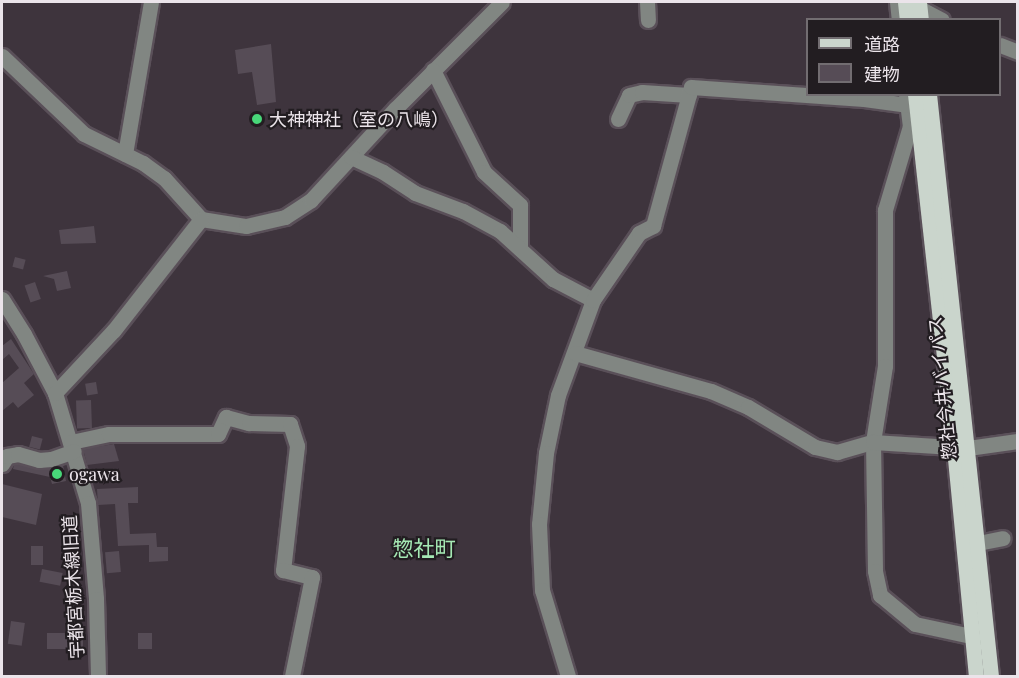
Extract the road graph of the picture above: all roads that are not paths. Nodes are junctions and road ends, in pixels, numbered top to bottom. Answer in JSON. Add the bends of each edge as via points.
{"nodes":[{"id":1,"x":151,"y":2,"type":"edge"},
{"id":2,"x":502,"y":2,"type":"edge"},
{"id":3,"x":647,"y":2,"type":"edge"},
{"id":4,"x":897,"y":2,"type":"edge"},
{"id":5,"x":914,"y":6,"type":"edge"},
{"id":6,"x":899,"y":18,"type":"edge"},
{"id":7,"x":938,"y":18,"type":"edge"},
{"id":8,"x":648,"y":20,"type":"dead end"},
{"id":9,"x":1001,"y":46,"type":"edge"},
{"id":10,"x":1017,"y":52,"type":"edge"},
{"id":11,"x":2,"y":56,"type":"edge"},
{"id":12,"x":433,"y":70,"type":"junction"},
{"id":13,"x":689,"y":95,"type":"junction"},
{"id":14,"x":806,"y":95,"type":"edge"},
{"id":15,"x":821,"y":96,"type":"edge"},
{"id":16,"x":929,"y":96,"type":"edge"},
{"id":17,"x":910,"y":98,"type":"edge"},
{"id":18,"x":618,"y":119,"type":"dead end"},
{"id":19,"x":124,"y":154,"type":"junction"},
{"id":20,"x":351,"y":157,"type":"junction"},
{"id":21,"x":201,"y":219,"type":"junction"},
{"id":22,"x":520,"y":249,"type":"junction"},
{"id":23,"x":2,"y":299,"type":"edge"},
{"id":24,"x":593,"y":300,"type":"junction"},
{"id":25,"x":575,"y":353,"type":"junction"},
{"id":26,"x":55,"y":393,"type":"junction"},
{"id":27,"x":1017,"y":441,"type":"edge"},
{"id":28,"x":873,"y":442,"type":"junction"},
{"id":29,"x":73,"y":447,"type":"junction"},
{"id":30,"x":961,"y":448,"type":"junction"},
{"id":31,"x":2,"y":464,"type":"edge"},
{"id":32,"x":1003,"y":538,"type":"dead end"},
{"id":33,"x":978,"y":543,"type":"junction"},
{"id":34,"x":980,"y":638,"type":"junction"},
{"id":35,"x":98,"y":676,"type":"edge"},
{"id":36,"x":292,"y":676,"type":"edge"},
{"id":37,"x":568,"y":676,"type":"edge"},
{"id":38,"x":976,"y":676,"type":"edge"},
{"id":39,"x":991,"y":676,"type":"edge"}],
"edges":[{"from":1,"to":19,"type":"street"},
{"from":2,"to":12,"type":"street"},
{"from":3,"to":8,"type":"street"},
{"from":4,"to":6,"type":"street"},
{"from":5,"to":7,"type":"street"},
{"from":9,"to":10,"type":"street"},
{"from":11,"to":19,"type":"street","via":[[84,134]]},
{"from":12,"to":20,"type":"street"},
{"from":12,"to":22,"type":"street","via":[[484,172],[520,205]]},
{"from":13,"to":14,"type":"street","via":[[691,87]]},
{"from":13,"to":18,"type":"street","via":[[629,95]]},
{"from":13,"to":24,"type":"street","via":[[653,226],[639,233]]},
{"from":15,"to":17,"type":"street"},
{"from":16,"to":30,"type":"main road","name":"惣社今井バイパス"},
{"from":17,"to":28,"type":"street","via":[[910,126],[885,210],[885,366]]},
{"from":17,"to":30,"type":"main road","name":"惣社今井バイパス"},
{"from":19,"to":21,"type":"street","via":[[164,178]]},
{"from":20,"to":21,"type":"street","via":[[311,200],[285,217],[246,225]]},
{"from":20,"to":22,"type":"street","via":[[415,193],[463,211],[500,231]]},
{"from":21,"to":26,"type":"street","via":[[114,330]]},
{"from":22,"to":24,"type":"street","via":[[553,279]]},
{"from":23,"to":26,"type":"street","name":"宇都宮栃木線旧道"},
{"from":24,"to":25,"type":"street"},
{"from":25,"to":28,"type":"street","via":[[711,391],[748,407],[815,447],[837,452]]},
{"from":25,"to":37,"type":"street","via":[[558,395],[546,453],[539,524],[543,590]]},
{"from":26,"to":29,"type":"street","name":"宇都宮栃木線旧道"},
{"from":27,"to":30,"type":"street"},
{"from":28,"to":30,"type":"street"},
{"from":28,"to":34,"type":"street","via":[[875,571],[880,595],[915,624]]},
{"from":29,"to":31,"type":"street","via":[[51,459],[7,456]]},
{"from":29,"to":35,"type":"street","name":"宇都宮栃木線旧道","via":[[91,523]]},
{"from":29,"to":36,"type":"street","via":[[108,434],[218,434],[226,417],[249,423],[290,424],[297,446],[284,570],[312,577]]},
{"from":30,"to":33,"type":"main road","name":"惣社今井バイパス"},
{"from":30,"to":34,"type":"main road","name":"惣社今井バイパス"},
{"from":32,"to":33,"type":"street"},
{"from":33,"to":34,"type":"main road","name":"惣社今井バイパス"},
{"from":34,"to":38,"type":"main road","name":"惣社今井バイパス"},
{"from":34,"to":39,"type":"main road","name":"惣社今井バイパス"}]}
